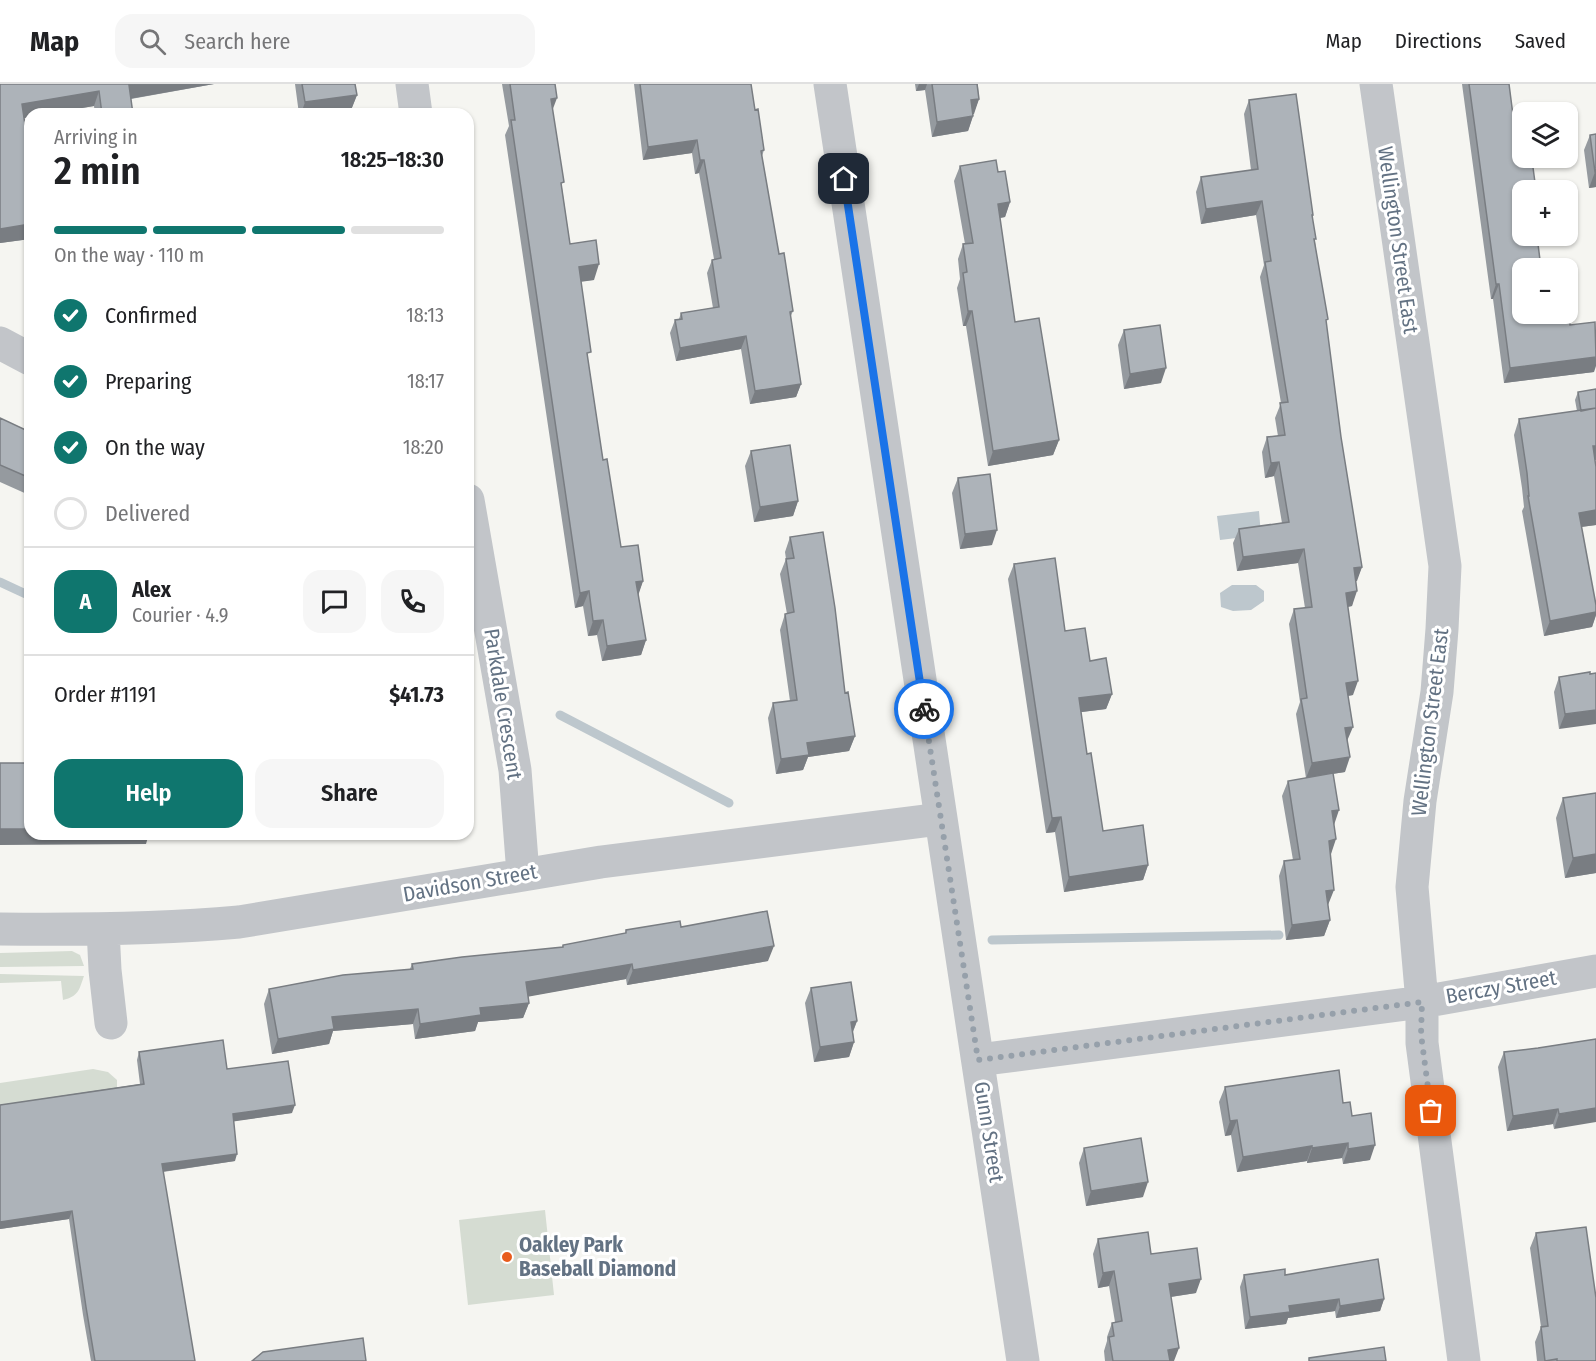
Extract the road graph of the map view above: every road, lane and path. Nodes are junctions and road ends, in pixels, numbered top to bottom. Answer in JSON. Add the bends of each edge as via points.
{"nodes":[{"id":1,"x":412,"y":84,"type":"edge"},
{"id":2,"x":830,"y":84,"type":"edge"},
{"id":3,"x":1376,"y":84,"type":"edge"},
{"id":4,"x":415,"y":108,"type":"edge"},
{"id":5,"x":0,"y":343,"type":"edge"},
{"id":6,"x":24,"y":356,"type":"edge"},
{"id":7,"x":474,"y":534,"type":"edge"},
{"id":8,"x":940,"y":819,"type":"junction"},
{"id":9,"x":523,"y":874,"type":"junction"},
{"id":10,"x":0,"y":929,"type":"edge"},
{"id":11,"x":103,"y":929,"type":"junction"},
{"id":12,"x":1596,"y":971,"type":"edge"},
{"id":13,"x":1422,"y":1002,"type":"junction"},
{"id":14,"x":111,"y":1023,"type":"dead end"},
{"id":15,"x":978,"y":1060,"type":"junction"},
{"id":16,"x":1023,"y":1361,"type":"edge"},
{"id":17,"x":1464,"y":1361,"type":"edge"}],
"edges":[{"from":1,"to":4,"type":"street"},
{"from":2,"to":8,"type":"street","name":"Gunn Street"},
{"from":3,"to":13,"type":"street","name":"Wellington Street East","via":[[1445,566],[1437,692],[1420,801],[1412,887]]},
{"from":5,"to":6,"type":"street"},
{"from":7,"to":9,"type":"street","name":"Parkdale Crescent","via":[[515,770]]},
{"from":8,"to":9,"type":"street","name":"Davidson Street"},
{"from":8,"to":15,"type":"street","name":"Gunn Street"},
{"from":9,"to":11,"type":"street","name":"Davidson Street","via":[[239,922]]},
{"from":10,"to":11,"type":"street","name":"Davidson Street"},
{"from":11,"to":14,"type":"street"},
{"from":12,"to":13,"type":"street","name":"Berczy Street"},
{"from":13,"to":15,"type":"street","name":"Berczy Street"},
{"from":13,"to":17,"type":"street","name":"Wellington Street East","via":[[1421,1034]]},
{"from":15,"to":16,"type":"street","name":"Gunn Street"}]}
